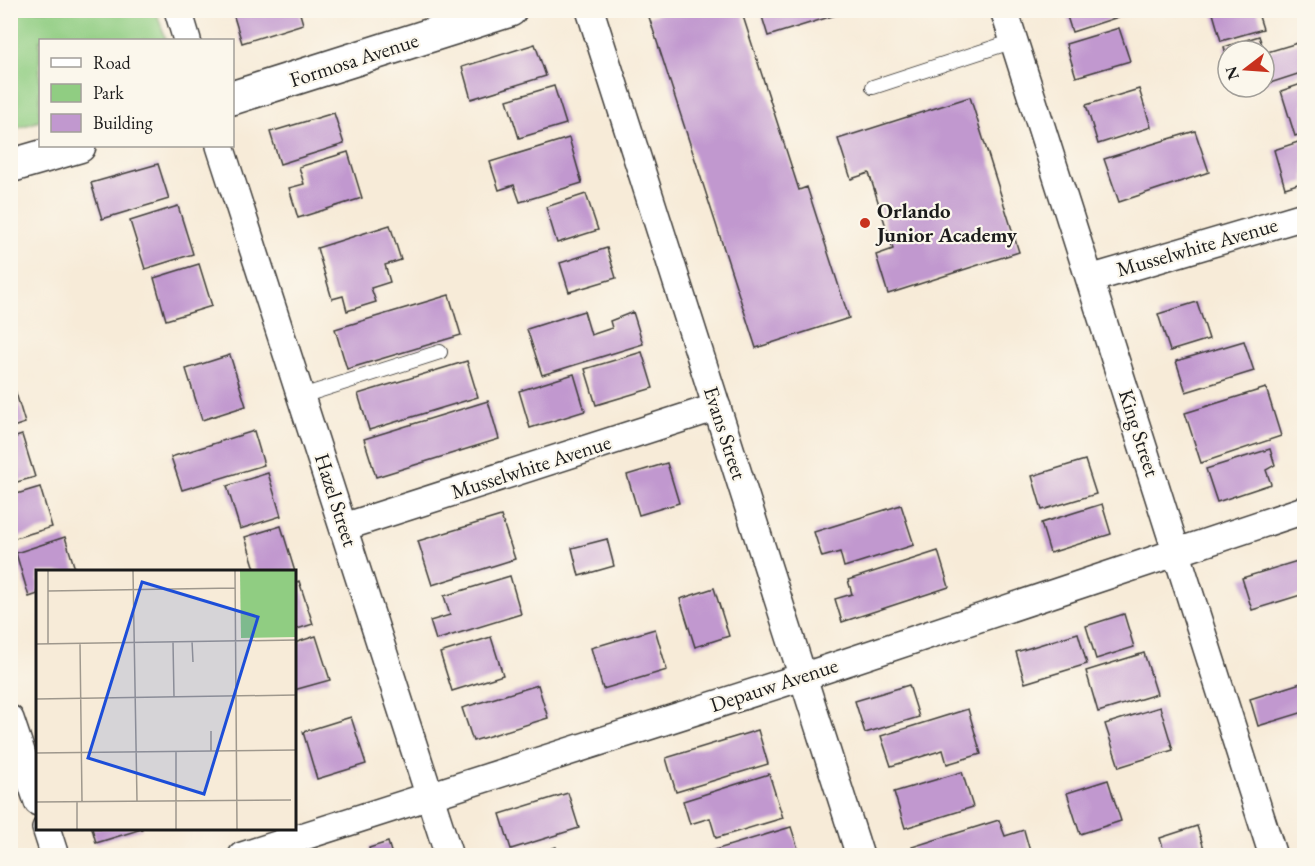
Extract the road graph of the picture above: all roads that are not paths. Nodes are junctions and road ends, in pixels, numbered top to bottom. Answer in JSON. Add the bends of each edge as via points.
{"nodes":[{"id":1,"x":178,"y":10,"type":"edge"},
{"id":2,"x":510,"y":10,"type":"edge"},
{"id":3,"x":590,"y":10,"type":"edge"},
{"id":4,"x":1004,"y":10,"type":"edge"},
{"id":5,"x":187,"y":39,"type":"edge"},
{"id":6,"x":1014,"y":41,"type":"junction"},
{"id":7,"x":873,"y":87,"type":"dead end"},
{"id":8,"x":234,"y":97,"type":"edge"},
{"id":9,"x":76,"y":147,"type":"edge"},
{"id":10,"x":220,"y":147,"type":"edge"},
{"id":11,"x":10,"y":166,"type":"edge"},
{"id":12,"x":1305,"y":216,"type":"edge"},
{"id":13,"x":1090,"y":279,"type":"junction"},
{"id":14,"x":440,"y":352,"type":"dead end"},
{"id":15,"x":302,"y":396,"type":"junction"},
{"id":16,"x":717,"y":407,"type":"junction"},
{"id":17,"x":1305,"y":510,"type":"edge"},
{"id":18,"x":344,"y":526,"type":"junction"},
{"id":19,"x":1177,"y":552,"type":"junction"},
{"id":20,"x":802,"y":676,"type":"junction"},
{"id":21,"x":10,"y":719,"type":"edge"},
{"id":22,"x":36,"y":796,"type":"edge"},
{"id":23,"x":430,"y":796,"type":"junction"},
{"id":24,"x":47,"y":830,"type":"edge"},
{"id":25,"x":55,"y":855,"type":"edge"},
{"id":26,"x":242,"y":855,"type":"edge"},
{"id":27,"x":449,"y":855,"type":"edge"},
{"id":28,"x":860,"y":855,"type":"edge"},
{"id":29,"x":1273,"y":855,"type":"edge"}],
"edges":[{"from":1,"to":5,"type":"street"},
{"from":2,"to":8,"type":"street","name":"Formosa Avenue"},
{"from":3,"to":16,"type":"street","name":"Evans Street"},
{"from":4,"to":6,"type":"street","name":"King Street"},
{"from":6,"to":7,"type":"lane"},
{"from":6,"to":13,"type":"street","name":"King Street"},
{"from":9,"to":11,"type":"street"},
{"from":10,"to":15,"type":"street","name":"Hazel Street"},
{"from":12,"to":13,"type":"street","name":"Musselwhite Avenue"},
{"from":13,"to":19,"type":"street","name":"King Street"},
{"from":14,"to":15,"type":"lane"},
{"from":15,"to":18,"type":"street","name":"Hazel Street"},
{"from":16,"to":18,"type":"street","name":"Musselwhite Avenue"},
{"from":16,"to":20,"type":"street","name":"Evans Street"},
{"from":17,"to":19,"type":"street","name":"Depauw Avenue"},
{"from":18,"to":23,"type":"street","name":"Hazel Street"},
{"from":19,"to":20,"type":"street","name":"Depauw Avenue"},
{"from":19,"to":29,"type":"street","name":"King Street"},
{"from":20,"to":23,"type":"street","name":"Depauw Avenue"},
{"from":20,"to":28,"type":"street","name":"Evans Street"},
{"from":21,"to":22,"type":"street"},
{"from":23,"to":26,"type":"street","name":"Depauw Avenue"},
{"from":23,"to":27,"type":"street","name":"Hazel Street"},
{"from":24,"to":25,"type":"street"}]}
